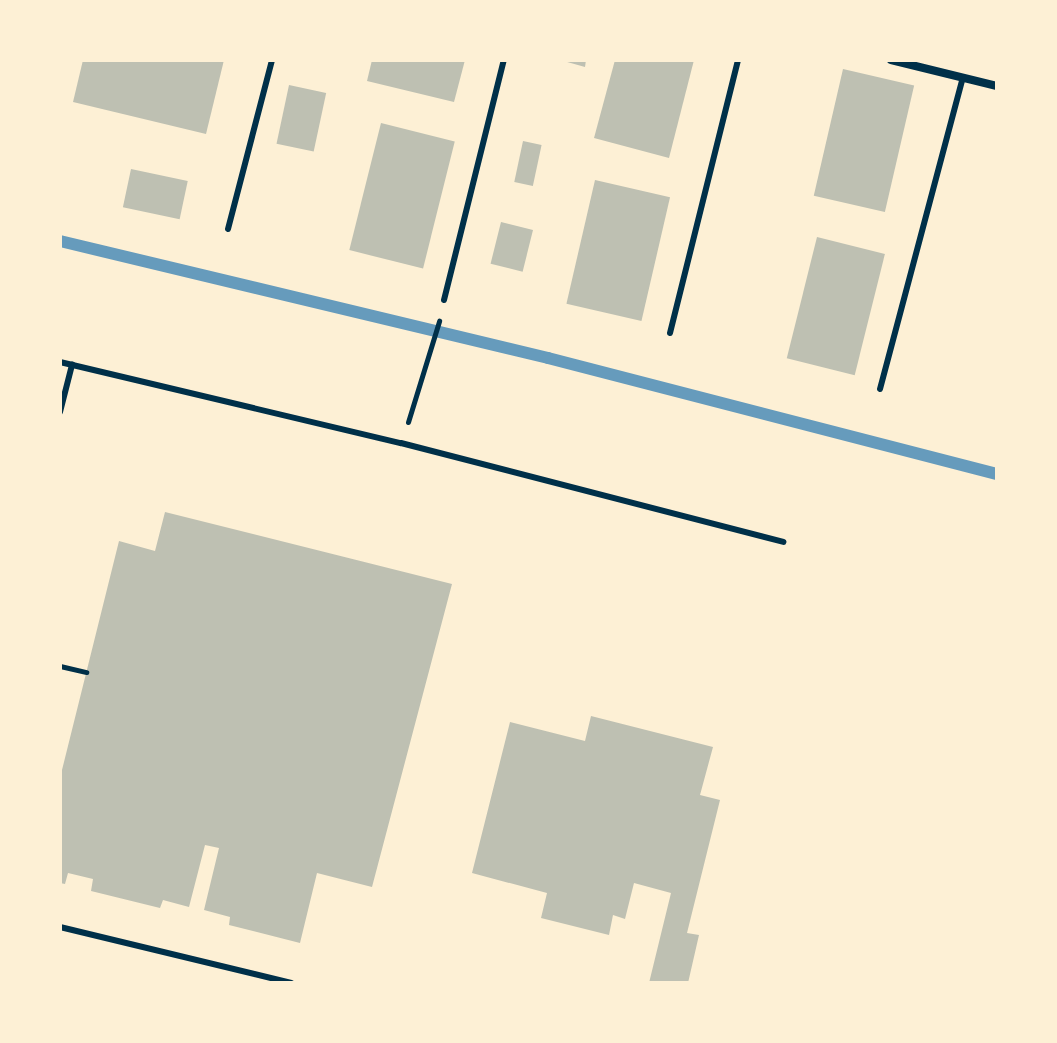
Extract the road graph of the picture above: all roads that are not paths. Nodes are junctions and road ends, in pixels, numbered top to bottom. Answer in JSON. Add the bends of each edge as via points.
{"nodes":[{"id":1,"x":272,"y":60,"type":"edge"},
{"id":2,"x":504,"y":60,"type":"edge"},
{"id":3,"x":738,"y":60,"type":"edge"},
{"id":4,"x":891,"y":60,"type":"edge"},
{"id":5,"x":963,"y":78,"type":"junction"},
{"id":6,"x":997,"y":86,"type":"edge"},
{"id":7,"x":228,"y":229,"type":"dead end"},
{"id":8,"x":444,"y":300,"type":"road end"},
{"id":9,"x":670,"y":333,"type":"dead end"},
{"id":10,"x":60,"y":362,"type":"edge"},
{"id":11,"x":72,"y":365,"type":"junction"},
{"id":12,"x":880,"y":389,"type":"dead end"},
{"id":13,"x":60,"y":412,"type":"edge"},
{"id":14,"x":783,"y":542,"type":"dead end"},
{"id":15,"x":60,"y":927,"type":"edge"},
{"id":16,"x":291,"y":983,"type":"edge"}],
"edges":[{"from":1,"to":7,"type":"lane"},
{"from":2,"to":8,"type":"lane"},
{"from":3,"to":9,"type":"lane"},
{"from":4,"to":5,"type":"street"},
{"from":5,"to":6,"type":"street"},
{"from":5,"to":12,"type":"lane"},
{"from":10,"to":11,"type":"lane"},
{"from":11,"to":13,"type":"lane"},
{"from":11,"to":14,"type":"lane"},
{"from":15,"to":16,"type":"lane"}]}
